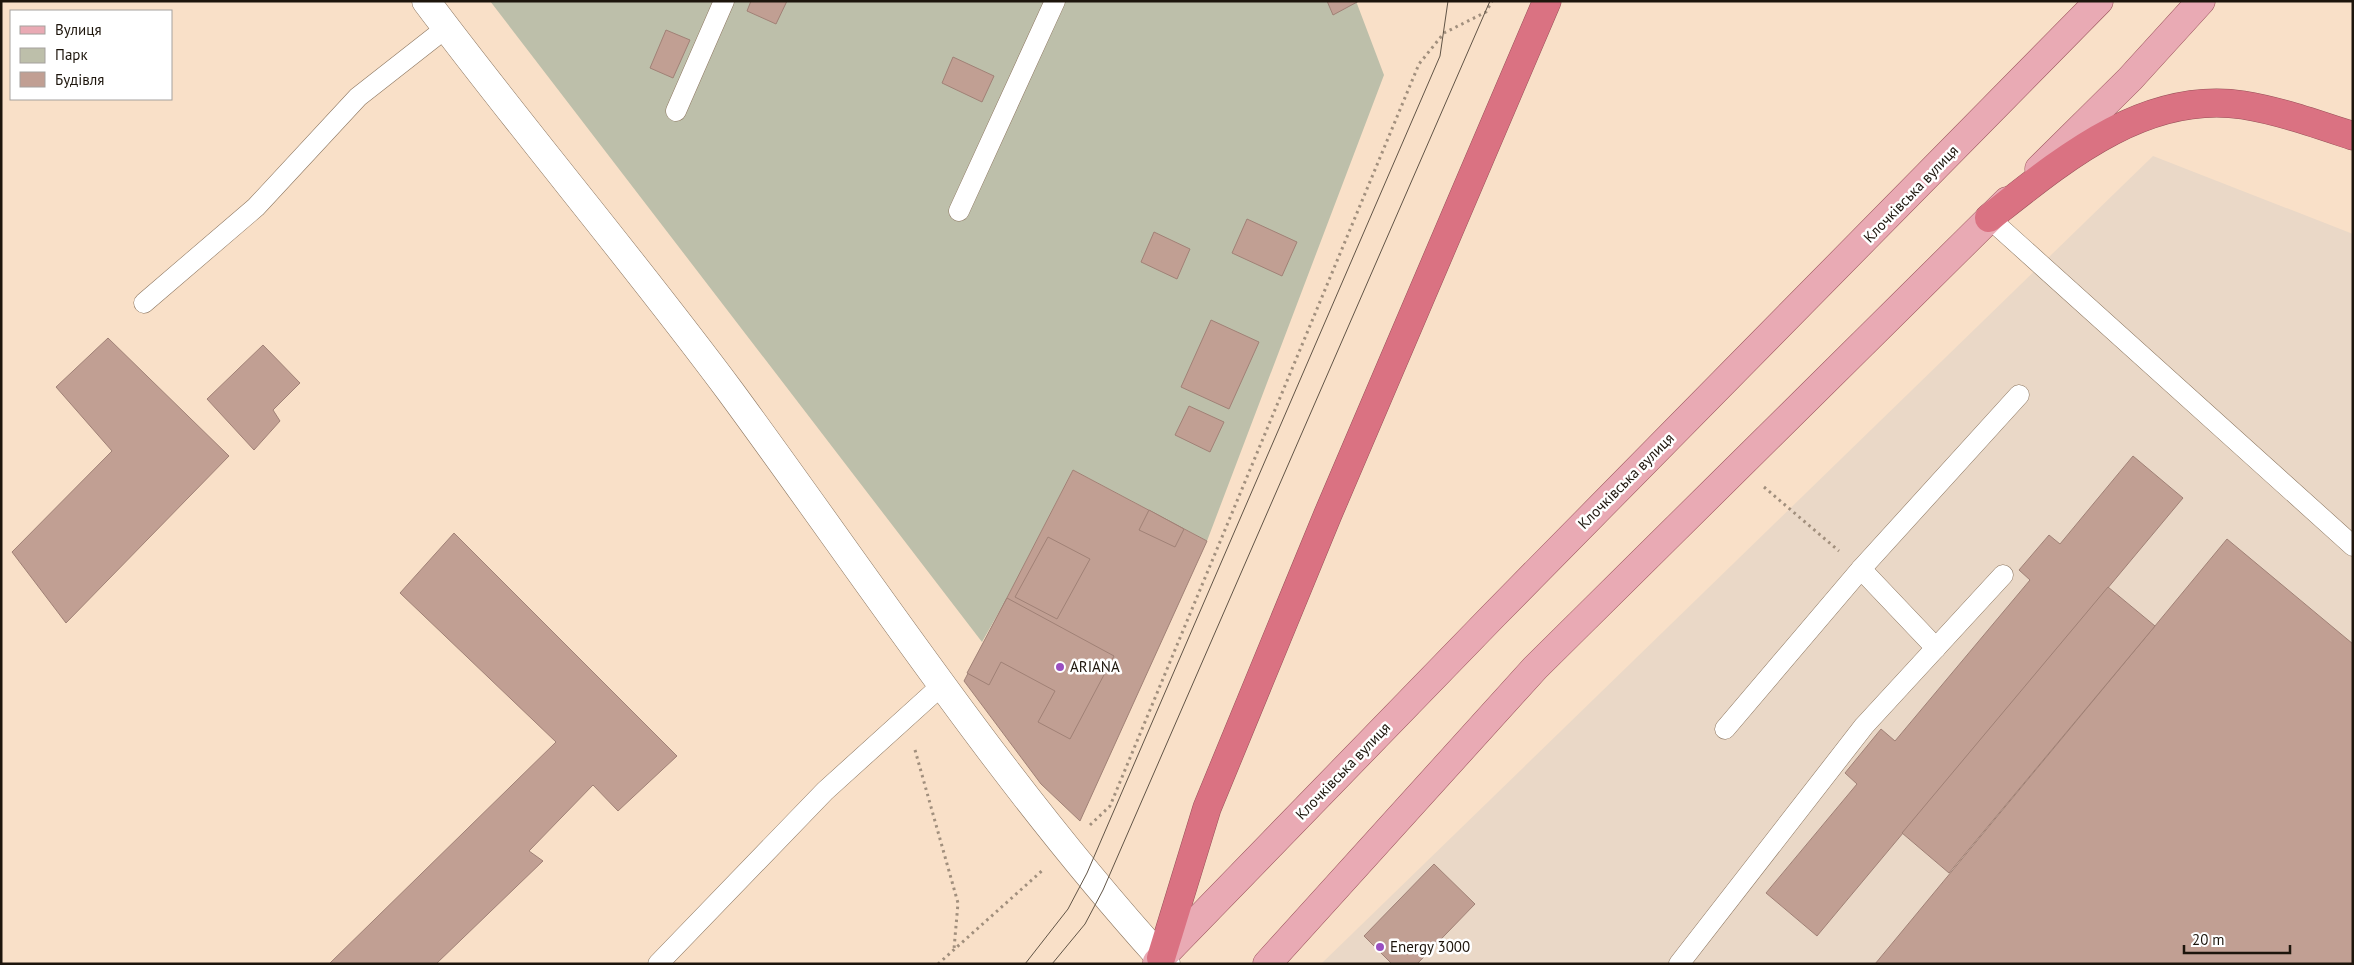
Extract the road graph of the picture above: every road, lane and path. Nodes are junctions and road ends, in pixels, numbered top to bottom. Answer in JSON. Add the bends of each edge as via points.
{"nodes":[{"id":1,"x":426,"y":1,"type":"edge"},
{"id":2,"x":724,"y":1,"type":"edge"},
{"id":3,"x":1055,"y":1,"type":"edge"},
{"id":4,"x":1492,"y":1,"type":"edge"},
{"id":5,"x":1548,"y":1,"type":"edge"},
{"id":6,"x":2099,"y":1,"type":"edge"},
{"id":7,"x":2201,"y":1,"type":"edge"},
{"id":8,"x":446,"y":28,"type":"junction"},
{"id":9,"x":676,"y":111,"type":"dead end"},
{"id":10,"x":2353,"y":136,"type":"edge"},
{"id":11,"x":959,"y":210,"type":"dead end"},
{"id":12,"x":1989,"y":218,"type":"junction"},
{"id":13,"x":144,"y":303,"type":"dead end"},
{"id":14,"x":2019,"y":395,"type":"dead end"},
{"id":15,"x":1739,"y":465,"type":"junction"},
{"id":16,"x":2353,"y":546,"type":"edge"},
{"id":17,"x":1860,"y":569,"type":"junction"},
{"id":18,"x":2003,"y":575,"type":"dead end"},
{"id":19,"x":1936,"y":648,"type":"junction"},
{"id":20,"x":941,"y":686,"type":"junction"},
{"id":21,"x":906,"y":718,"type":"junction"},
{"id":22,"x":1725,"y":729,"type":"dead end"},
{"id":23,"x":1068,"y":848,"type":"junction"},
{"id":24,"x":954,"y":948,"type":"junction"},
{"id":25,"x":1161,"y":962,"type":"edge"},
{"id":26,"x":658,"y":964,"type":"edge"},
{"id":27,"x":938,"y":964,"type":"edge"},
{"id":28,"x":1267,"y":964,"type":"edge"},
{"id":29,"x":1679,"y":964,"type":"edge"}],
"edges":[{"from":1,"to":8,"type":"street"},
{"from":2,"to":9,"type":"lane"},
{"from":3,"to":11,"type":"lane"},
{"from":4,"to":23,"type":"path","via":[[1486,12],[1444,33],[1419,64],[1110,806]]},
{"from":5,"to":25,"type":"highway","via":[[1328,514],[1207,808]]},
{"from":6,"to":25,"type":"main road","name":"Клочківська вулиця","via":[[1494,615]]},
{"from":7,"to":12,"type":"main road","via":[[2130,79]]},
{"from":8,"to":13,"type":"lane","via":[[358,97],[256,207]]},
{"from":8,"to":20,"type":"street","via":[[729,390]]},
{"from":10,"to":12,"type":"highway","via":[[2241,105],[2213,104],[2161,111],[2123,124],[2106,134]]},
{"from":12,"to":15,"type":"main road"},
{"from":12,"to":16,"type":"lane"},
{"from":14,"to":17,"type":"lane"},
{"from":15,"to":17,"type":"path"},
{"from":15,"to":28,"type":"main road","via":[[1535,668]]},
{"from":17,"to":19,"type":"lane"},
{"from":17,"to":22,"type":"lane"},
{"from":18,"to":19,"type":"lane"},
{"from":19,"to":29,"type":"lane","via":[[1845,749]]},
{"from":20,"to":21,"type":"lane"},
{"from":20,"to":23,"type":"street"},
{"from":21,"to":24,"type":"path","via":[[958,903]]},
{"from":21,"to":26,"type":"lane","via":[[824,791]]},
{"from":23,"to":24,"type":"path"},
{"from":23,"to":25,"type":"street"},
{"from":24,"to":27,"type":"path"}]}
